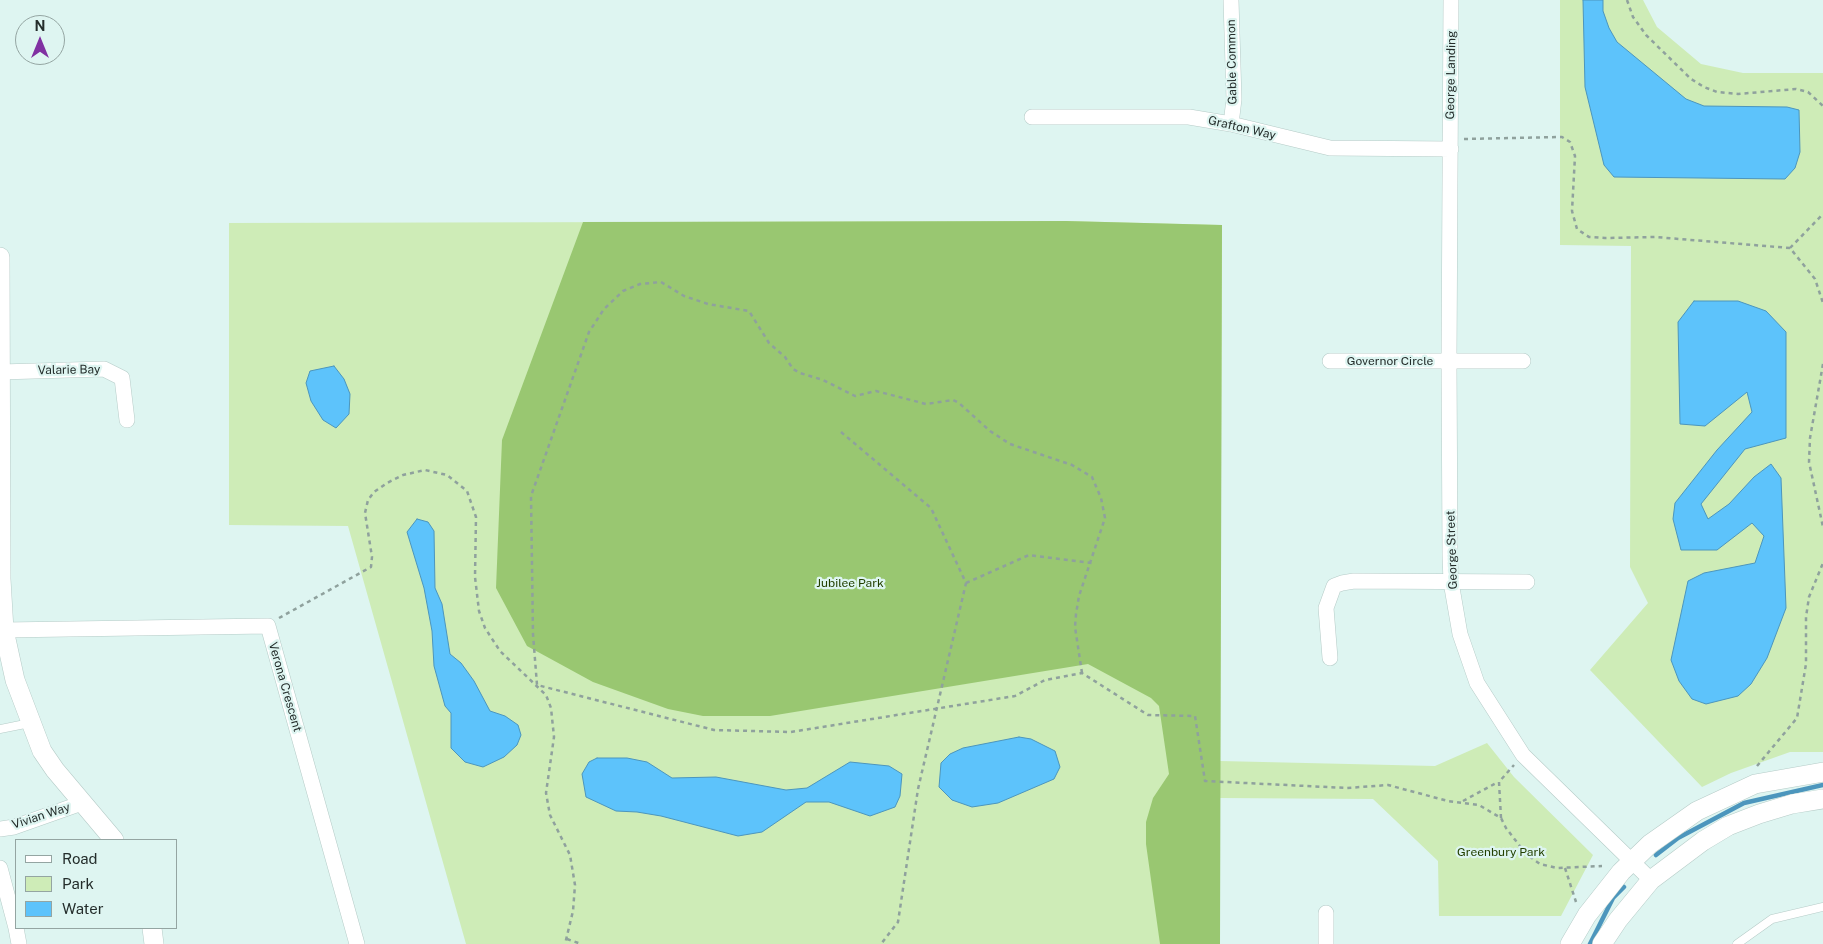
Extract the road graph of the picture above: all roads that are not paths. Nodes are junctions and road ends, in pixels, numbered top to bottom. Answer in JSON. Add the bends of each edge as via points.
{"nodes":[{"id":1,"x":1231,"y":0,"type":"edge"},
{"id":2,"x":1451,"y":0,"type":"edge"},
{"id":3,"x":1032,"y":117,"type":"dead end"},
{"id":4,"x":1232,"y":124,"type":"junction"},
{"id":5,"x":1451,"y":149,"type":"junction"},
{"id":6,"x":0,"y":257,"type":"edge"},
{"id":7,"x":1449,"y":360,"type":"junction"},
{"id":8,"x":1523,"y":360,"type":"dead end"},
{"id":9,"x":1330,"y":361,"type":"dead end"},
{"id":10,"x":0,"y":372,"type":"edge"},
{"id":11,"x":127,"y":420,"type":"dead end"},
{"id":12,"x":1451,"y":582,"type":"junction"},
{"id":13,"x":1526,"y":582,"type":"dead end"},
{"id":14,"x":4,"y":630,"type":"junction"},
{"id":15,"x":1330,"y":658,"type":"dead end"},
{"id":16,"x":30,"y":723,"type":"junction"},
{"id":17,"x":0,"y":729,"type":"edge"},
{"id":18,"x":1823,"y":772,"type":"edge"},
{"id":19,"x":1823,"y":799,"type":"edge"},
{"id":20,"x":82,"y":803,"type":"junction"},
{"id":21,"x":0,"y":829,"type":"edge"},
{"id":22,"x":113,"y":839,"type":"edge"},
{"id":23,"x":1632,"y":862,"type":"junction"},
{"id":24,"x":0,"y":868,"type":"edge"},
{"id":25,"x":1651,"y":880,"type":"junction"},
{"id":26,"x":1823,"y":907,"type":"edge"},
{"id":27,"x":1326,"y":913,"type":"dead end"},
{"id":28,"x":15,"y":924,"type":"edge"},
{"id":29,"x":16,"y":929,"type":"edge"},
{"id":30,"x":152,"y":929,"type":"edge"},
{"id":31,"x":19,"y":944,"type":"edge"},
{"id":32,"x":154,"y":944,"type":"edge"},
{"id":33,"x":357,"y":944,"type":"edge"},
{"id":34,"x":1326,"y":944,"type":"edge"},
{"id":35,"x":1570,"y":944,"type":"edge"},
{"id":36,"x":1602,"y":944,"type":"edge"},
{"id":37,"x":1737,"y":944,"type":"edge"}],
"edges":[{"from":1,"to":4,"type":"street","name":"Gable Common"},
{"from":2,"to":5,"type":"street","name":"George Landing"},
{"from":3,"to":4,"type":"street","name":"Grafton Way","via":[[1174,116]]},
{"from":4,"to":5,"type":"street","name":"Grafton Way","via":[[1330,148]]},
{"from":5,"to":7,"type":"street","name":"George Street"},
{"from":6,"to":10,"type":"street"},
{"from":7,"to":8,"type":"street","name":"Governor Circle"},
{"from":7,"to":9,"type":"street","name":"Governor Circle"},
{"from":7,"to":12,"type":"street","name":"George Street"},
{"from":10,"to":11,"type":"street","name":"Valarie Bay","via":[[104,369],[122,378]]},
{"from":10,"to":14,"type":"street"},
{"from":12,"to":13,"type":"street"},
{"from":12,"to":15,"type":"street","via":[[1354,581],[1334,586],[1326,608]]},
{"from":12,"to":23,"type":"street","name":"George Street","via":[[1460,634],[1477,683],[1523,755]]},
{"from":14,"to":16,"type":"street","via":[[15,680]]},
{"from":14,"to":33,"type":"street","name":"Verona Crescent","via":[[268,626]]},
{"from":16,"to":17,"type":"lane"},
{"from":16,"to":20,"type":"street","via":[[46,757]]},
{"from":18,"to":23,"type":"street","via":[[1756,784],[1697,811],[1650,844]]},
{"from":19,"to":25,"type":"street","via":[[1792,804],[1728,826]]},
{"from":20,"to":21,"type":"street","name":"Vivian Way"},
{"from":20,"to":22,"type":"street"},
{"from":23,"to":25,"type":"street","name":"George Street"},
{"from":23,"to":35,"type":"street","via":[[1614,879]]},
{"from":24,"to":28,"type":"street"},
{"from":25,"to":36,"type":"street"},
{"from":26,"to":37,"type":"lane","via":[[1772,919]]},
{"from":27,"to":34,"type":"street"},
{"from":29,"to":31,"type":"street"},
{"from":30,"to":32,"type":"street"}]}
